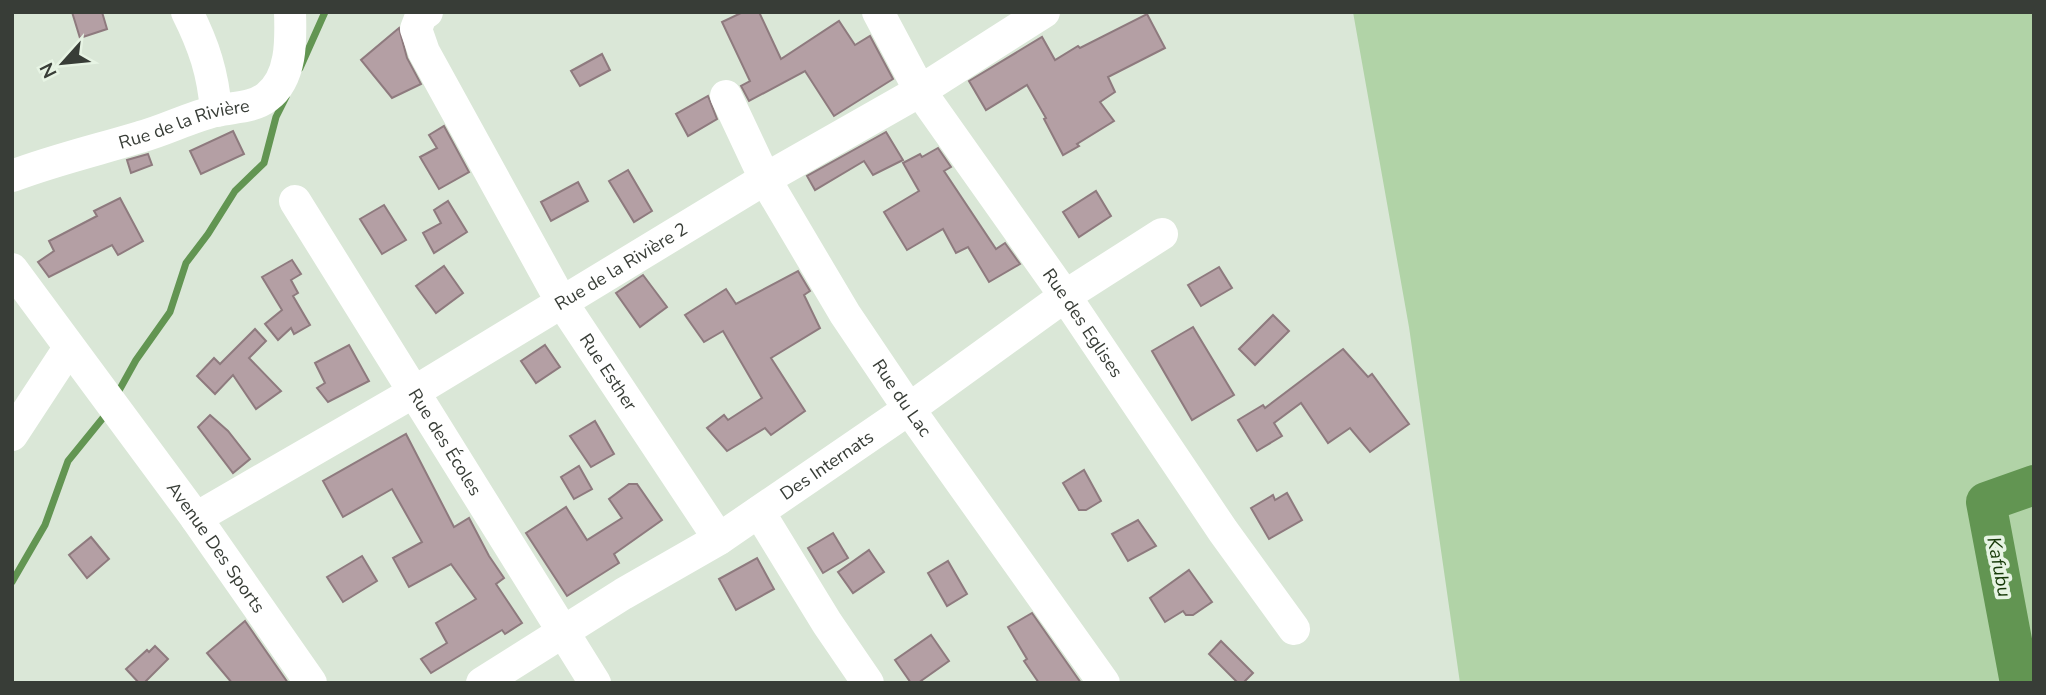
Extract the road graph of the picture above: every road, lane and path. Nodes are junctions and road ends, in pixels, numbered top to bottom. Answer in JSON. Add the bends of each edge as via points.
{"nodes":[{"id":1,"x":187,"y":12,"type":"edge"},
{"id":2,"x":290,"y":12,"type":"edge"},
{"id":3,"x":426,"y":12,"type":"edge"},
{"id":4,"x":878,"y":12,"type":"edge"},
{"id":5,"x":1044,"y":12,"type":"edge"},
{"id":6,"x":920,"y":90,"type":"junction"},
{"id":7,"x":726,"y":96,"type":"dead end"},
{"id":8,"x":216,"y":111,"type":"junction"},
{"id":9,"x":12,"y":176,"type":"edge"},
{"id":10,"x":765,"y":179,"type":"junction"},
{"id":11,"x":295,"y":201,"type":"dead end"},
{"id":12,"x":1162,"y":234,"type":"dead end"},
{"id":13,"x":12,"y":269,"type":"edge"},
{"id":14,"x":1065,"y":296,"type":"junction"},
{"id":15,"x":561,"y":301,"type":"junction"},
{"id":16,"x":69,"y":348,"type":"junction"},
{"id":17,"x":414,"y":392,"type":"junction"},
{"id":18,"x":909,"y":409,"type":"junction"},
{"id":19,"x":12,"y":435,"type":"edge"},
{"id":20,"x":759,"y":512,"type":"junction"},
{"id":21,"x":196,"y":518,"type":"junction"},
{"id":22,"x":719,"y":540,"type":"junction"},
{"id":23,"x":1294,"y":629,"type":"dead end"},
{"id":24,"x":563,"y":631,"type":"junction"},
{"id":25,"x":311,"y":683,"type":"edge"},
{"id":26,"x":482,"y":683,"type":"edge"},
{"id":27,"x":594,"y":683,"type":"edge"},
{"id":28,"x":868,"y":683,"type":"edge"},
{"id":29,"x":1104,"y":683,"type":"edge"}],
"edges":[{"from":1,"to":8,"type":"street","via":[[213,78]]},
{"from":2,"to":8,"type":"street","name":"Rue de la Rivière","via":[[289,59],[277,86],[267,98],[250,105]]},
{"from":3,"to":15,"type":"street","name":"Rue Esther","via":[[416,29],[424,52]]},
{"from":4,"to":6,"type":"street","name":"Rue des Eglises"},
{"from":5,"to":6,"type":"street","name":"Rue de la Rivière 2"},
{"from":6,"to":10,"type":"street","name":"Rue de la Rivière 2"},
{"from":6,"to":14,"type":"street","name":"Rue des Eglises"},
{"from":7,"to":10,"type":"street","name":"Rue du Lac"},
{"from":8,"to":9,"type":"street","name":"Rue de la Rivière"},
{"from":10,"to":15,"type":"street","name":"Rue de la Rivière 2"},
{"from":10,"to":18,"type":"street","name":"Rue du Lac","via":[[845,314]]},
{"from":11,"to":17,"type":"street","name":"Rue des Écoles"},
{"from":12,"to":14,"type":"street","name":"Des Internats"},
{"from":13,"to":16,"type":"street"},
{"from":14,"to":18,"type":"street","name":"Des Internats"},
{"from":14,"to":23,"type":"street","name":"Rue des Eglises"},
{"from":15,"to":17,"type":"street","name":"Rue de la Rivière 2"},
{"from":15,"to":22,"type":"street","name":"Rue Esther"},
{"from":16,"to":19,"type":"street"},
{"from":16,"to":21,"type":"street","name":"Avenue Des Sports"},
{"from":17,"to":21,"type":"street","name":"Rue de la Rivière 2"},
{"from":17,"to":24,"type":"street","name":"Rue des Écoles"},
{"from":18,"to":20,"type":"street","name":"Des Internats"},
{"from":18,"to":29,"type":"street","name":"Rue du Lac"},
{"from":20,"to":22,"type":"street","name":"Des Internats"},
{"from":20,"to":28,"type":"street"},
{"from":21,"to":25,"type":"street","name":"Avenue Des Sports"},
{"from":22,"to":24,"type":"street","name":"Des Internats"},
{"from":24,"to":26,"type":"street","name":"Des Internats"},
{"from":24,"to":27,"type":"street","name":"Rue des Écoles"}]}
